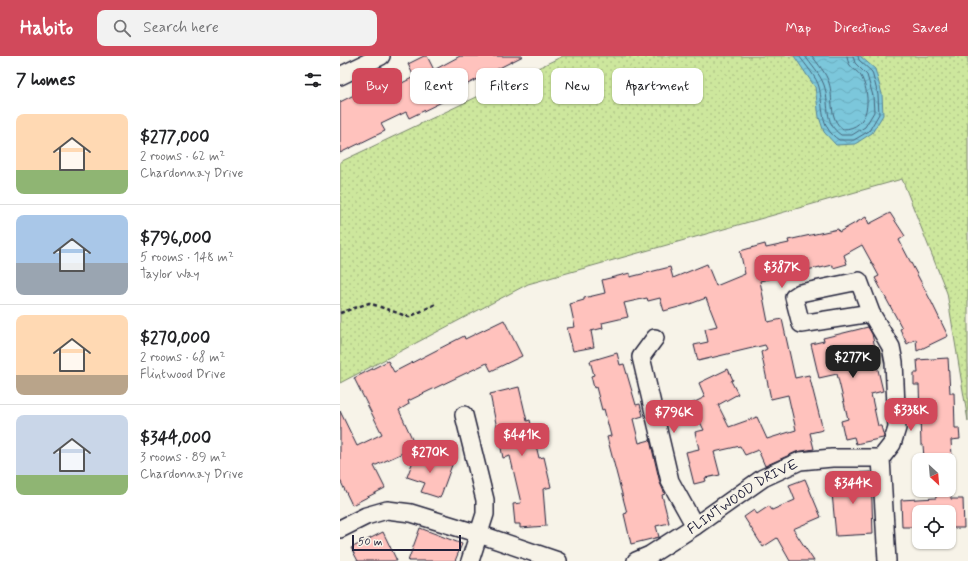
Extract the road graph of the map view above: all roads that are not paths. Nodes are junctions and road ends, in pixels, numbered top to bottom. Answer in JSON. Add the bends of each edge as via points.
{"nodes":[{"id":1,"x":382,"y":56,"type":"edge"},
{"id":2,"x":340,"y":76,"type":"edge"},
{"id":3,"x":872,"y":313,"type":"dead end"},
{"id":4,"x":655,"y":338,"type":"dead end"},
{"id":5,"x":464,"y":415,"type":"dead end"},
{"id":6,"x":881,"y":458,"type":"junction"},
{"id":7,"x":695,"y":526,"type":"junction"},
{"id":8,"x":340,"y":529,"type":"edge"},
{"id":9,"x":479,"y":534,"type":"junction"},
{"id":10,"x":470,"y":561,"type":"edge"},
{"id":11,"x":558,"y":561,"type":"edge"},
{"id":12,"x":636,"y":561,"type":"edge"},
{"id":13,"x":887,"y":561,"type":"edge"}],
"edges":[{"from":1,"to":2,"type":"street"},
{"from":3,"to":6,"type":"street","via":[[891,347],[894,362],[897,428],[892,444]]},
{"from":4,"to":7,"type":"street","via":[[641,356],[670,481]]},
{"from":5,"to":9,"type":"street","via":[[485,500],[485,514]]},
{"from":6,"to":7,"type":"street","name":"FLINTWOOD DRIVE","via":[[800,461],[763,478]]},
{"from":6,"to":13,"type":"street"},
{"from":7,"to":12,"type":"street","name":"FLINTWOOD DRIVE"},
{"from":8,"to":9,"type":"street","via":[[366,516],[387,510],[411,513]]},
{"from":9,"to":10,"type":"street"},
{"from":9,"to":11,"type":"street"}]}
